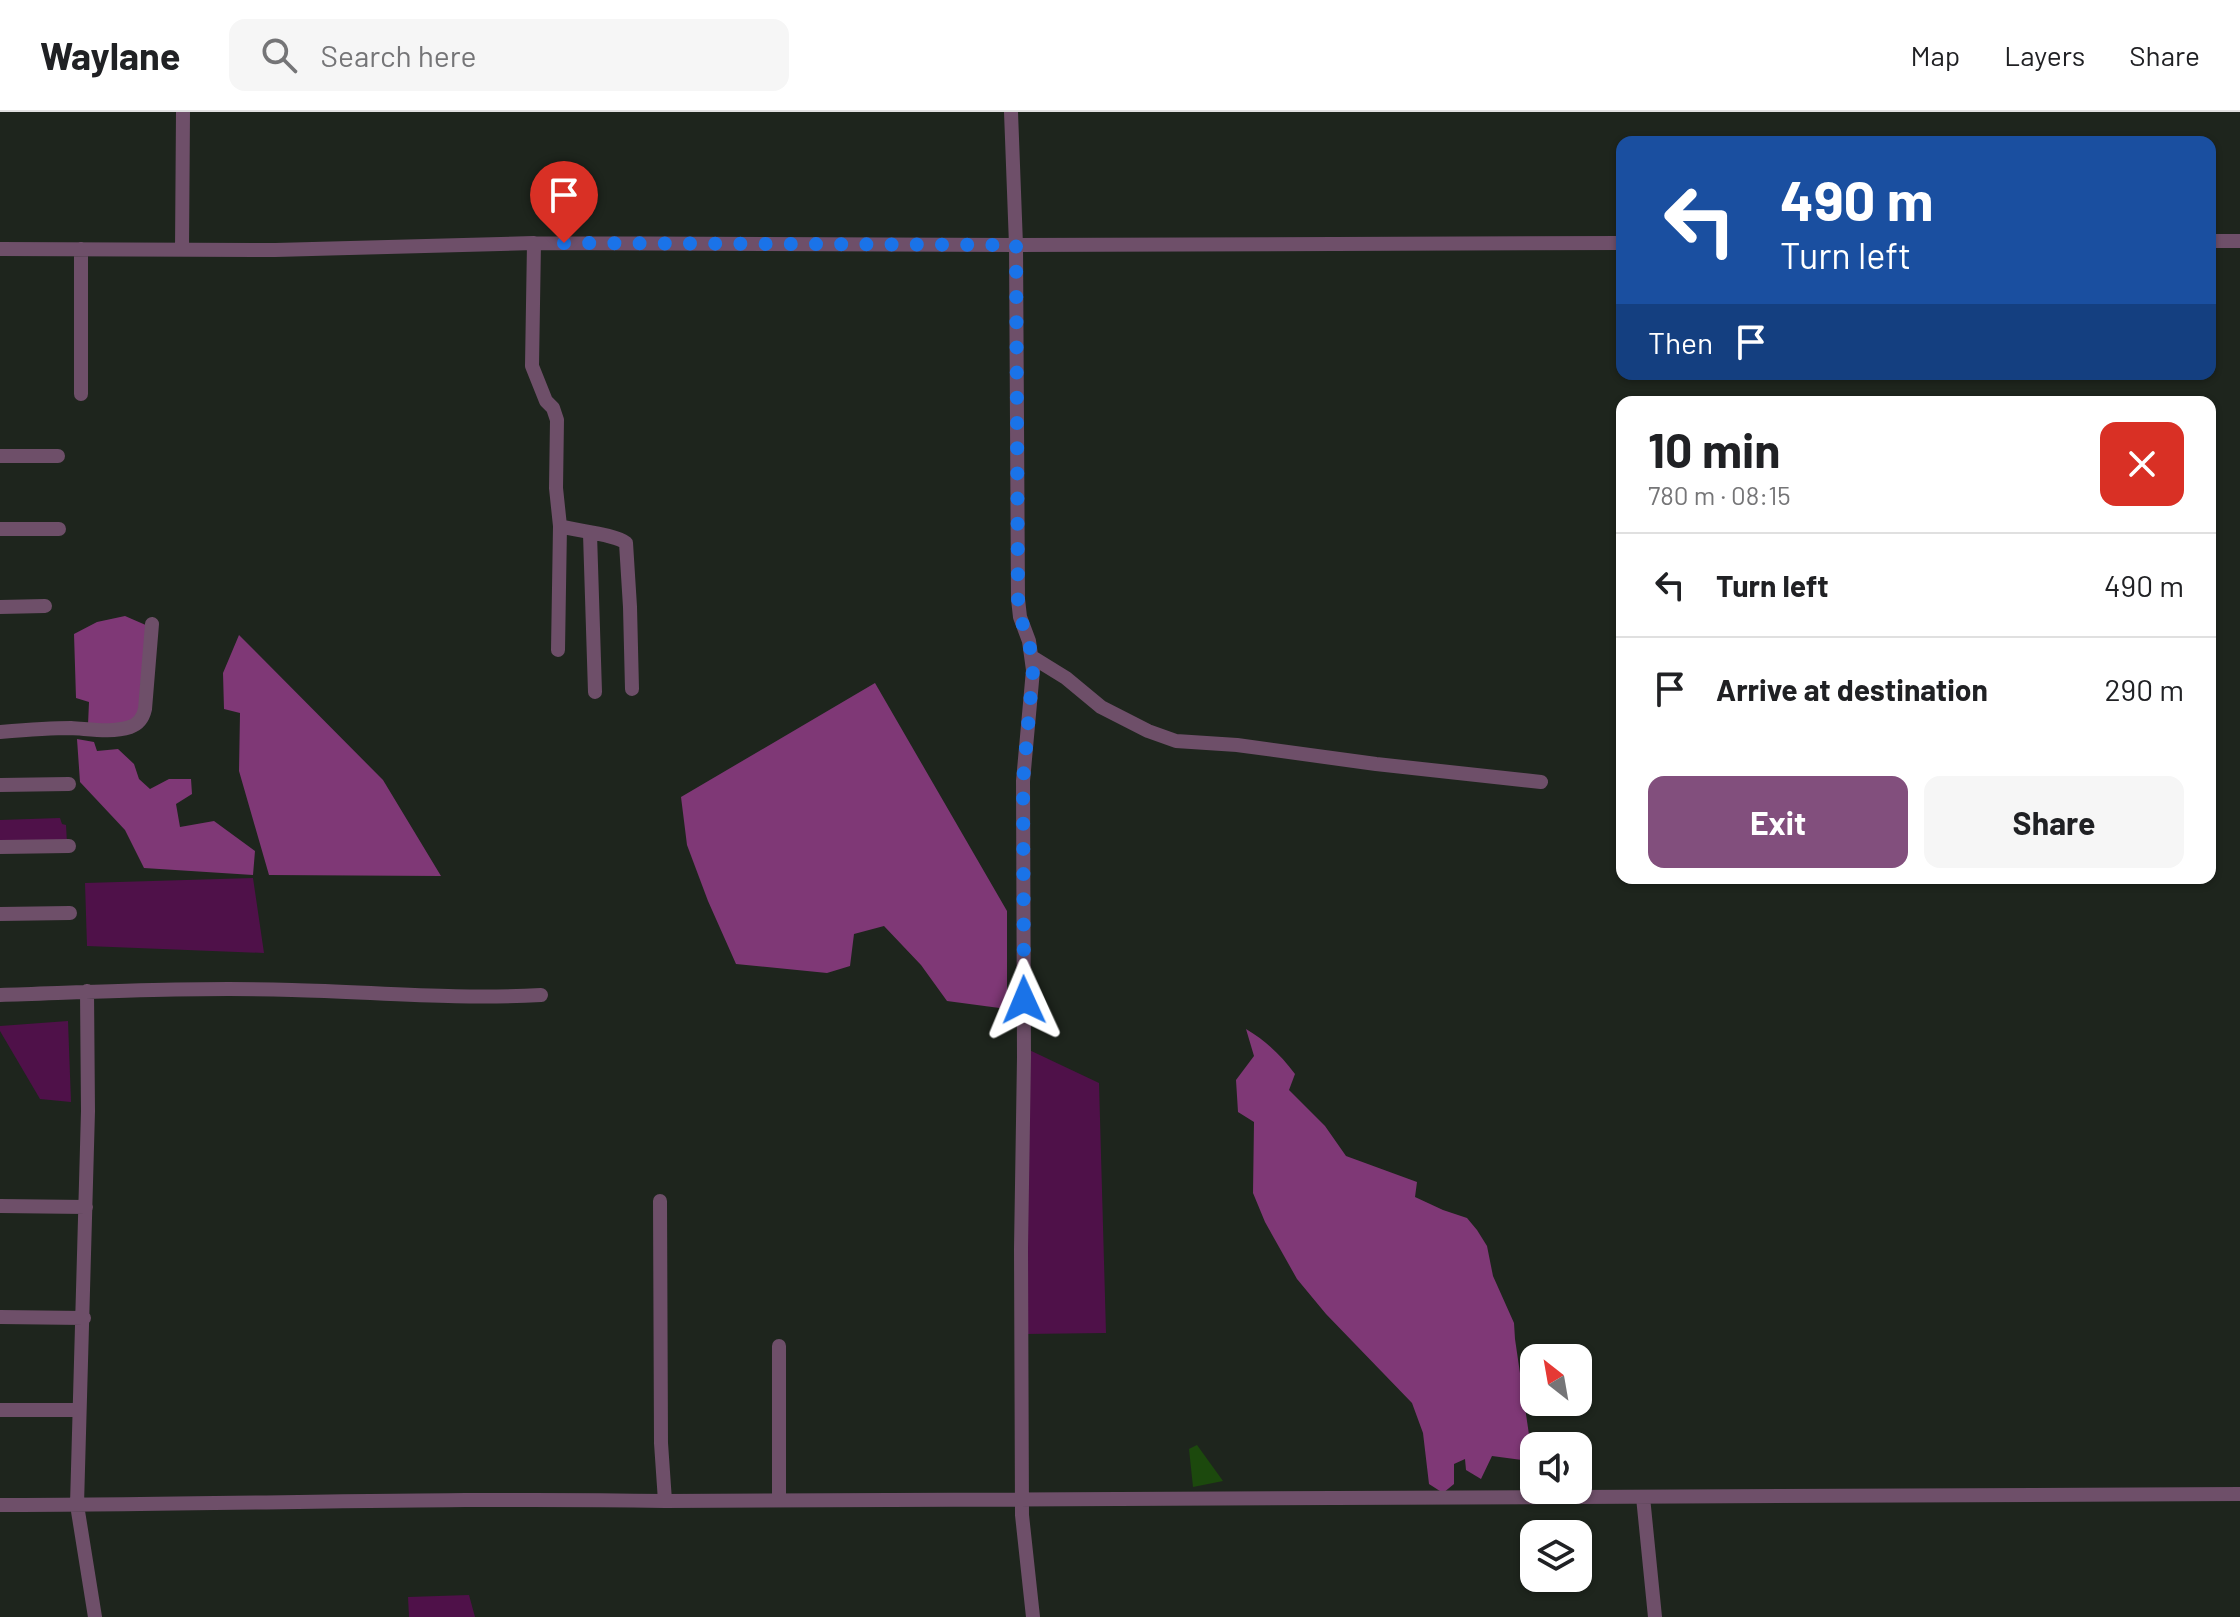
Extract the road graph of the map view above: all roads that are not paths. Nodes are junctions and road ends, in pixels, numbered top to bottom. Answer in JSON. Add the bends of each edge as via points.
{"nodes":[{"id":1,"x":183,"y":112,"type":"edge"},
{"id":2,"x":1011,"y":112,"type":"edge"},
{"id":3,"x":2216,"y":241,"type":"edge"},
{"id":4,"x":2240,"y":241,"type":"edge"},
{"id":5,"x":534,"y":243,"type":"junction"},
{"id":6,"x":1616,"y":243,"type":"edge"},
{"id":7,"x":1016,"y":245,"type":"junction"},
{"id":8,"x":0,"y":249,"type":"edge"},
{"id":9,"x":81,"y":249,"type":"junction"},
{"id":10,"x":182,"y":249,"type":"junction"},
{"id":11,"x":81,"y":394,"type":"dead end"},
{"id":12,"x":0,"y":456,"type":"edge"},
{"id":13,"x":58,"y":456,"type":"dead end"},
{"id":14,"x":560,"y":526,"type":"junction"},
{"id":15,"x":0,"y":529,"type":"edge"},
{"id":16,"x":59,"y":529,"type":"dead end"},
{"id":17,"x":590,"y":534,"type":"junction"},
{"id":18,"x":45,"y":606,"type":"dead end"},
{"id":19,"x":0,"y":607,"type":"edge"},
{"id":20,"x":152,"y":624,"type":"dead end"},
{"id":21,"x":558,"y":650,"type":"dead end"},
{"id":22,"x":1032,"y":657,"type":"junction"},
{"id":23,"x":632,"y":689,"type":"dead end"},
{"id":24,"x":595,"y":692,"type":"dead end"},
{"id":25,"x":0,"y":732,"type":"edge"},
{"id":26,"x":1541,"y":782,"type":"dead end"},
{"id":27,"x":69,"y":784,"type":"dead end"},
{"id":28,"x":0,"y":785,"type":"edge"},
{"id":29,"x":69,"y":846,"type":"dead end"},
{"id":30,"x":0,"y":847,"type":"edge"},
{"id":31,"x":70,"y":913,"type":"dead end"},
{"id":32,"x":0,"y":914,"type":"edge"},
{"id":33,"x":87,"y":991,"type":"junction"},
{"id":34,"x":0,"y":995,"type":"edge"},
{"id":35,"x":541,"y":995,"type":"dead end"},
{"id":36,"x":660,"y":1201,"type":"dead end"},
{"id":37,"x":0,"y":1206,"type":"edge"},
{"id":38,"x":86,"y":1207,"type":"junction"},
{"id":39,"x":0,"y":1317,"type":"edge"},
{"id":40,"x":84,"y":1318,"type":"junction"},
{"id":41,"x":779,"y":1346,"type":"dead end"},
{"id":42,"x":0,"y":1410,"type":"edge"},
{"id":43,"x":78,"y":1410,"type":"junction"},
{"id":44,"x":2240,"y":1494,"type":"edge"},
{"id":45,"x":1643,"y":1497,"type":"junction"},
{"id":46,"x":1022,"y":1498,"type":"junction"},
{"id":47,"x":779,"y":1500,"type":"junction"},
{"id":48,"x":665,"y":1501,"type":"junction"},
{"id":49,"x":0,"y":1505,"type":"edge"},
{"id":50,"x":77,"y":1505,"type":"junction"},
{"id":51,"x":95,"y":1617,"type":"edge"},
{"id":52,"x":1033,"y":1617,"type":"edge"},
{"id":53,"x":1655,"y":1617,"type":"edge"}],
"edges":[{"from":1,"to":10,"type":"street"},
{"from":2,"to":7,"type":"street"},
{"from":3,"to":4,"type":"street"},
{"from":5,"to":7,"type":"street"},
{"from":5,"to":10,"type":"street"},
{"from":5,"to":14,"type":"street","via":[[532,366],[557,420]]},
{"from":6,"to":7,"type":"street"},
{"from":7,"to":22,"type":"street","via":[[1018,599]]},
{"from":8,"to":9,"type":"street"},
{"from":9,"to":10,"type":"street"},
{"from":9,"to":11,"type":"street"},
{"from":12,"to":13,"type":"street"},
{"from":14,"to":17,"type":"street"},
{"from":14,"to":21,"type":"street"},
{"from":15,"to":16,"type":"street"},
{"from":17,"to":23,"type":"street","via":[[615,536],[626,543]]},
{"from":17,"to":24,"type":"street"},
{"from":18,"to":19,"type":"street"},
{"from":20,"to":25,"type":"street","via":[[145,709],[137,724],[114,730]]},
{"from":22,"to":26,"type":"street","via":[[1101,707],[1176,741]]},
{"from":22,"to":46,"type":"street","via":[[1022,858]]},
{"from":27,"to":28,"type":"street"},
{"from":29,"to":30,"type":"street"},
{"from":31,"to":32,"type":"street"},
{"from":33,"to":34,"type":"street"},
{"from":33,"to":35,"type":"street"},
{"from":33,"to":38,"type":"street"},
{"from":36,"to":48,"type":"street"},
{"from":37,"to":38,"type":"street"},
{"from":38,"to":40,"type":"street"},
{"from":39,"to":40,"type":"street"},
{"from":40,"to":43,"type":"street"},
{"from":41,"to":47,"type":"street"},
{"from":42,"to":43,"type":"street"},
{"from":43,"to":50,"type":"street"},
{"from":44,"to":45,"type":"street"},
{"from":45,"to":46,"type":"street"},
{"from":45,"to":53,"type":"street"},
{"from":46,"to":47,"type":"street"},
{"from":46,"to":52,"type":"street"},
{"from":47,"to":48,"type":"street"},
{"from":48,"to":50,"type":"street"},
{"from":49,"to":50,"type":"street"},
{"from":50,"to":51,"type":"street"}]}
